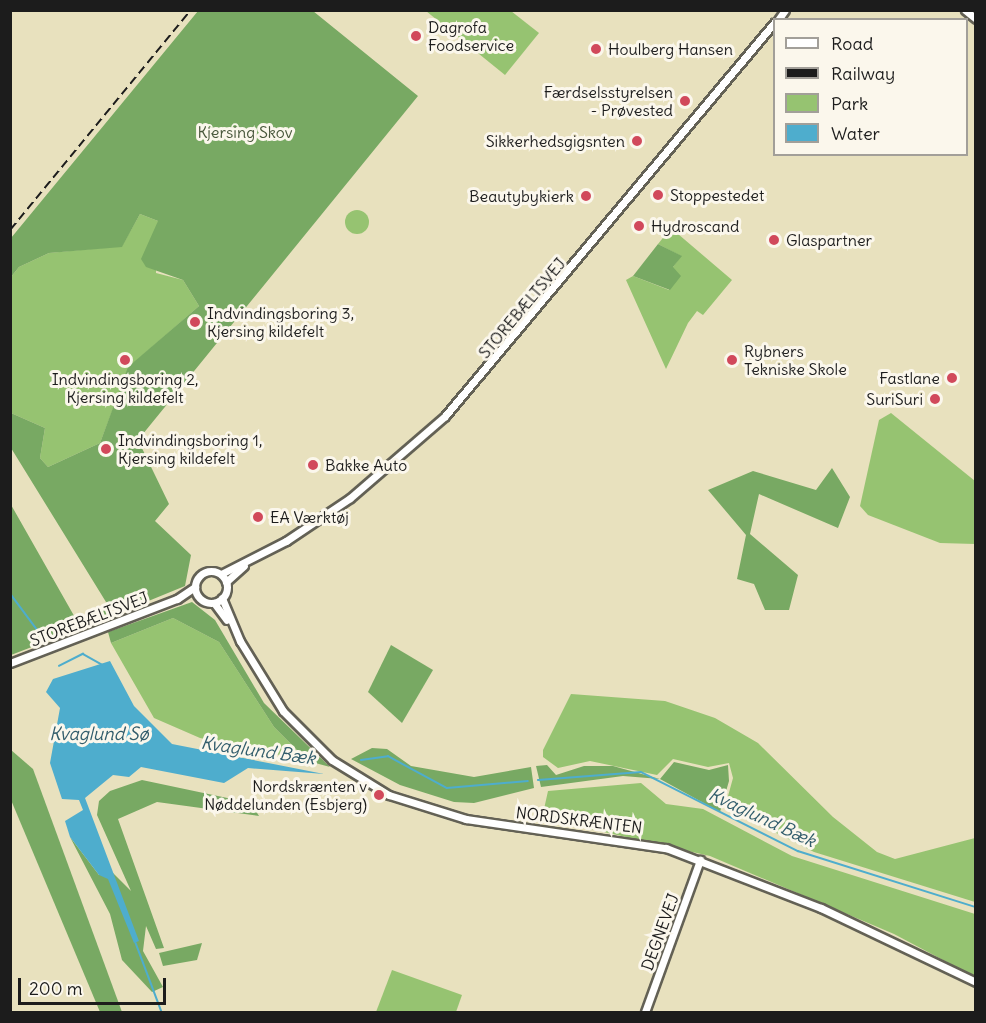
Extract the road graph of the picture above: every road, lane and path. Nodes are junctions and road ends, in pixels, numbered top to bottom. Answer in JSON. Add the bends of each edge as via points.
{"nodes":[{"id":1,"x":965,"y":10,"type":"edge"},
{"id":2,"x":975,"y":19,"type":"edge"},
{"id":3,"x":773,"y":24,"type":"edge"},
{"id":4,"x":246,"y":564,"type":"junction"},
{"id":5,"x":220,"y":574,"type":"junction"},
{"id":6,"x":226,"y":582,"type":"junction"},
{"id":7,"x":195,"y":587,"type":"junction"},
{"id":8,"x":198,"y":596,"type":"junction"},
{"id":9,"x":222,"y":598,"type":"junction"},
{"id":10,"x":177,"y":599,"type":"junction"},
{"id":11,"x":214,"y":603,"type":"junction"},
{"id":12,"x":232,"y":627,"type":"junction"},
{"id":13,"x":10,"y":663,"type":"edge"},
{"id":14,"x":700,"y":860,"type":"junction"},
{"id":15,"x":975,"y":982,"type":"edge"},
{"id":16,"x":645,"y":1012,"type":"edge"}],
"edges":[{"from":1,"to":2,"type":"street"},
{"from":3,"to":4,"type":"street","name":"STOREBÆLTSVEJ","via":[[445,416],[350,498]]},
{"from":4,"to":5,"type":"street","name":"STOREBÆLTSVEJ"},
{"from":4,"to":6,"type":"street","name":"STOREBÆLTSVEJ"},
{"from":5,"to":6,"type":"street"},
{"from":5,"to":7,"type":"street","via":[[201,574]]},
{"from":6,"to":9,"type":"street"},
{"from":7,"to":8,"type":"street"},
{"from":7,"to":10,"type":"street","name":"STOREBÆLTSVEJ"},
{"from":8,"to":10,"type":"street","name":"STOREBÆLTSVEJ"},
{"from":8,"to":11,"type":"street"},
{"from":9,"to":11,"type":"street"},
{"from":9,"to":12,"type":"street","name":"NORDSKRÆNTEN"},
{"from":10,"to":13,"type":"street","name":"STOREBÆLTSVEJ"},
{"from":11,"to":12,"type":"street","name":"NORDSKRÆNTEN"},
{"from":12,"to":14,"type":"street","name":"NORDSKRÆNTEN","via":[[265,686],[301,732],[341,767],[389,795],[450,816],[632,839]]},
{"from":14,"to":15,"type":"street","name":"NORDSKRÆNTEN","via":[[854,922]]},
{"from":14,"to":16,"type":"street","name":"DEGNEVEJ"}]}
